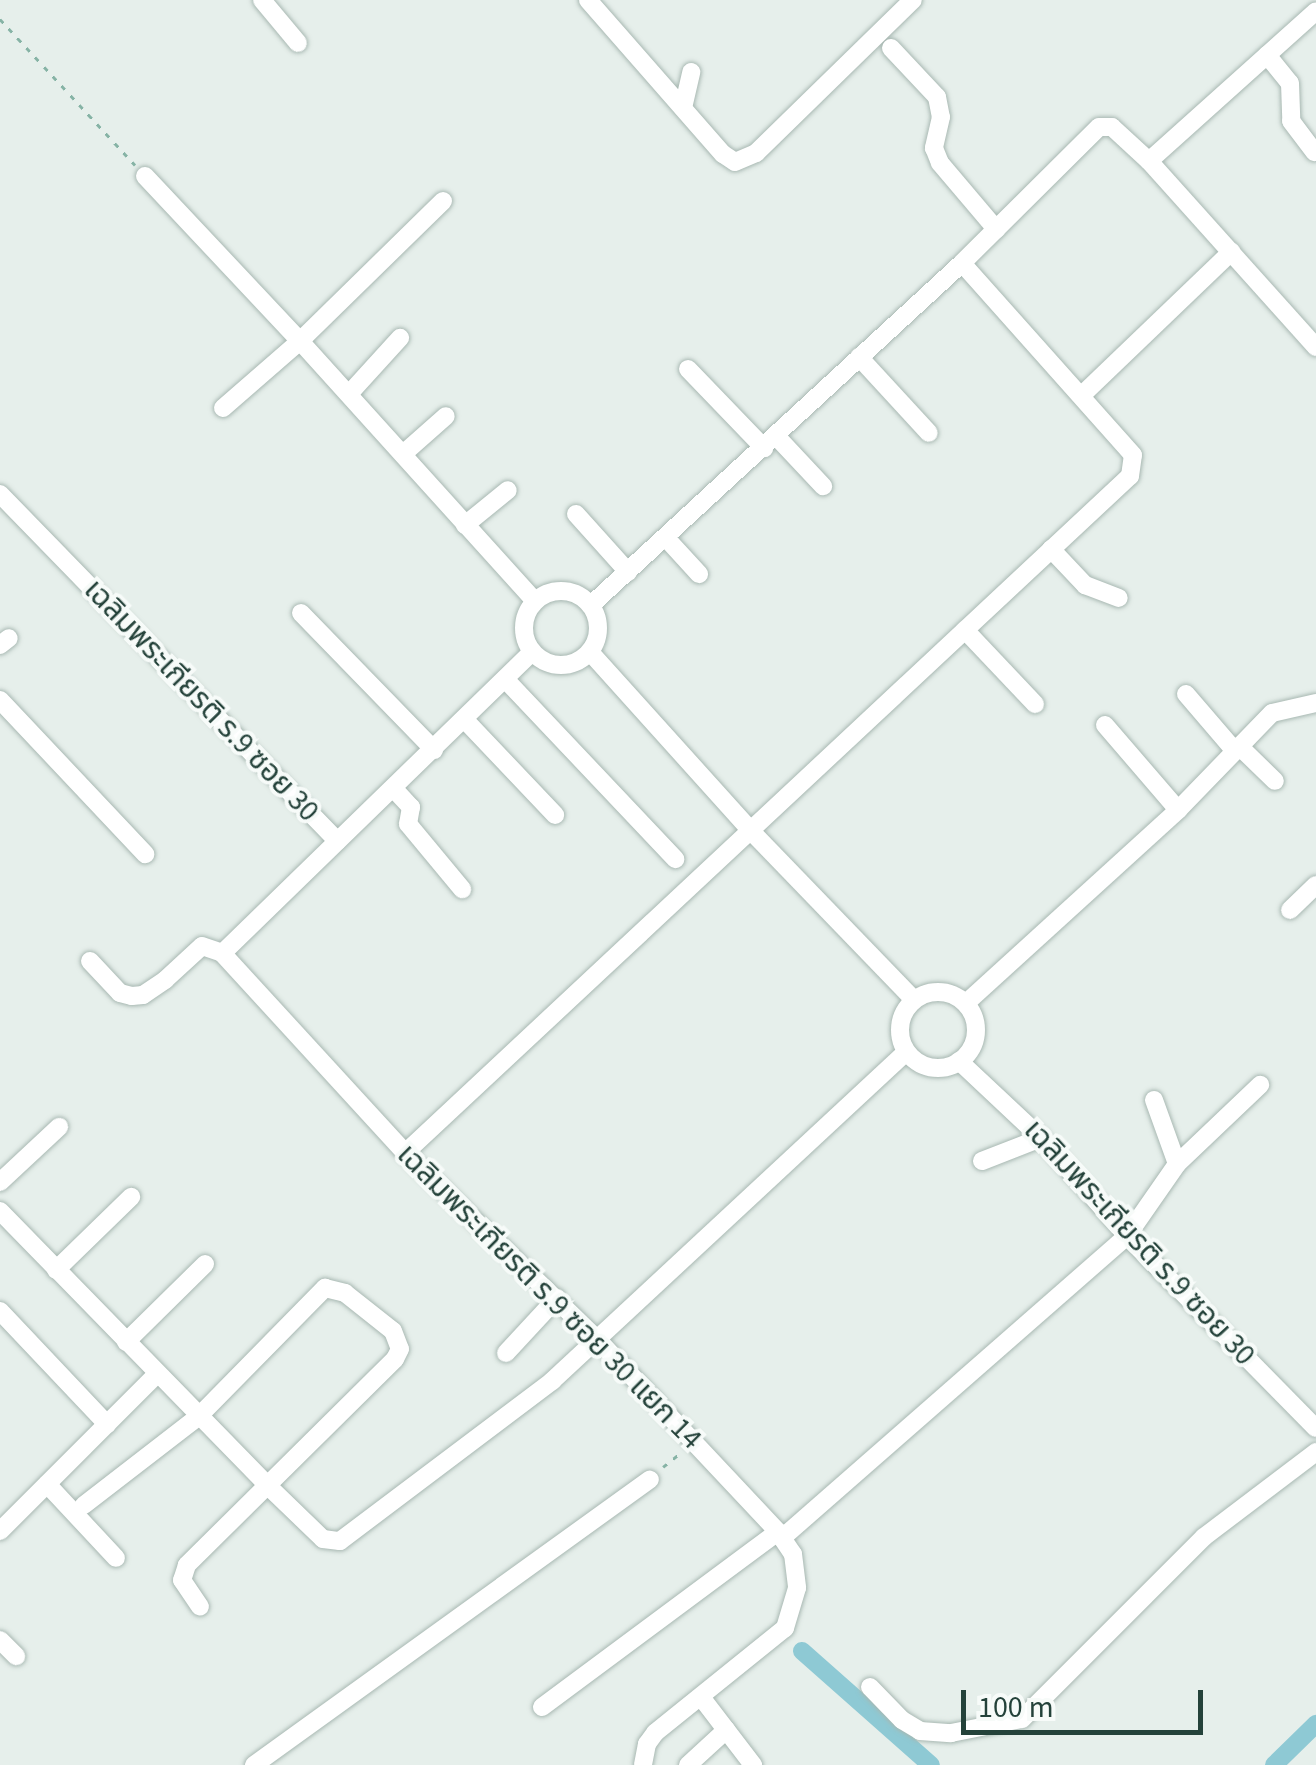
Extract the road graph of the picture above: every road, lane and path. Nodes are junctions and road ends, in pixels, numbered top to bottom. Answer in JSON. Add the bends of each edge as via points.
{"nodes":[{"id":1,"x":262,"y":0,"type":"edge"},
{"id":2,"x":588,"y":0,"type":"edge"},
{"id":3,"x":913,"y":0,"type":"edge"},
{"id":4,"x":1316,"y":11,"type":"edge"},
{"id":5,"x":0,"y":19,"type":"edge"},
{"id":6,"x":298,"y":44,"type":"dead end"},
{"id":7,"x":891,"y":48,"type":"dead end"},
{"id":8,"x":1267,"y":55,"type":"junction"},
{"id":9,"x":691,"y":72,"type":"dead end"},
{"id":10,"x":683,"y":108,"type":"junction"},
{"id":11,"x":1314,"y":152,"type":"edge"},
{"id":12,"x":1149,"y":161,"type":"junction"},
{"id":13,"x":145,"y":176,"type":"joint"},
{"id":14,"x":443,"y":201,"type":"dead end"},
{"id":15,"x":996,"y":229,"type":"junction"},
{"id":16,"x":1231,"y":252,"type":"junction"},
{"id":17,"x":962,"y":263,"type":"junction"},
{"id":18,"x":400,"y":338,"type":"dead end"},
{"id":19,"x":300,"y":341,"type":"junction"},
{"id":20,"x":1316,"y":347,"type":"edge"},
{"id":21,"x":859,"y":357,"type":"junction"},
{"id":22,"x":688,"y":369,"type":"dead end"},
{"id":23,"x":349,"y":394,"type":"junction"},
{"id":24,"x":1082,"y":395,"type":"junction"},
{"id":25,"x":224,"y":408,"type":"dead end"},
{"id":26,"x":446,"y":416,"type":"dead end"},
{"id":27,"x":928,"y":432,"type":"dead end"},
{"id":28,"x":770,"y":442,"type":"junction"},
{"id":29,"x":403,"y":454,"type":"junction"},
{"id":30,"x":824,"y":486,"type":"dead end"},
{"id":31,"x":508,"y":490,"type":"dead end"},
{"id":32,"x":0,"y":494,"type":"edge"},
{"id":33,"x":576,"y":514,"type":"dead end"},
{"id":34,"x":465,"y":525,"type":"junction"},
{"id":35,"x":666,"y":538,"type":"junction"},
{"id":36,"x":1051,"y":549,"type":"junction"},
{"id":37,"x":628,"y":572,"type":"junction"},
{"id":38,"x":700,"y":574,"type":"dead end"},
{"id":39,"x":1119,"y":598,"type":"dead end"},
{"id":40,"x":535,"y":601,"type":"junction"},
{"id":41,"x":591,"y":606,"type":"junction"},
{"id":42,"x":301,"y":613,"type":"dead end"},
{"id":43,"x":965,"y":630,"type":"junction"},
{"id":44,"x":532,"y":652,"type":"junction"},
{"id":45,"x":590,"y":652,"type":"junction"},
{"id":46,"x":505,"y":679,"type":"junction"},
{"id":47,"x":1186,"y":694,"type":"dead end"},
{"id":48,"x":0,"y":700,"type":"edge"},
{"id":49,"x":1316,"y":703,"type":"edge"},
{"id":50,"x":1034,"y":704,"type":"dead end"},
{"id":51,"x":465,"y":720,"type":"junction"},
{"id":52,"x":1105,"y":725,"type":"dead end"},
{"id":53,"x":1237,"y":748,"type":"junction"},
{"id":54,"x":434,"y":750,"type":"junction"},
{"id":55,"x":1274,"y":781,"type":"dead end"},
{"id":56,"x":394,"y":790,"type":"junction"},
{"id":57,"x":1178,"y":810,"type":"junction"},
{"id":58,"x":555,"y":815,"type":"dead end"},
{"id":59,"x":750,"y":830,"type":"junction"},
{"id":60,"x":337,"y":842,"type":"junction"},
{"id":61,"x":145,"y":854,"type":"dead end"},
{"id":62,"x":675,"y":859,"type":"dead end"},
{"id":63,"x":1316,"y":885,"type":"edge"},
{"id":64,"x":462,"y":889,"type":"dead end"},
{"id":65,"x":1290,"y":910,"type":"dead end"},
{"id":66,"x":222,"y":953,"type":"junction"},
{"id":67,"x":90,"y":961,"type":"dead end"},
{"id":68,"x":914,"y":1000,"type":"junction"},
{"id":69,"x":966,"y":1003,"type":"junction"},
{"id":70,"x":906,"y":1052,"type":"junction"},
{"id":71,"x":959,"y":1062,"type":"junction"},
{"id":72,"x":1260,"y":1085,"type":"dead end"},
{"id":73,"x":1154,"y":1100,"type":"dead end"},
{"id":74,"x":59,"y":1127,"type":"dead end"},
{"id":75,"x":1041,"y":1138,"type":"junction"},
{"id":76,"x":406,"y":1152,"type":"junction"},
{"id":77,"x":982,"y":1160,"type":"dead end"},
{"id":78,"x":1177,"y":1164,"type":"junction"},
{"id":79,"x":0,"y":1182,"type":"edge"},
{"id":80,"x":131,"y":1197,"type":"dead end"},
{"id":81,"x":0,"y":1211,"type":"edge"},
{"id":82,"x":1126,"y":1236,"type":"junction"},
{"id":83,"x":205,"y":1264,"type":"dead end"},
{"id":84,"x":56,"y":1270,"type":"junction"},
{"id":85,"x":557,"y":1298,"type":"junction"},
{"id":86,"x":0,"y":1311,"type":"edge"},
{"id":87,"x":596,"y":1338,"type":"junction"},
{"id":88,"x":126,"y":1342,"type":"junction"},
{"id":89,"x":506,"y":1353,"type":"dead end"},
{"id":90,"x":158,"y":1374,"type":"junction"},
{"id":91,"x":199,"y":1416,"type":"junction"},
{"id":92,"x":107,"y":1424,"type":"junction"},
{"id":93,"x":1316,"y":1428,"type":"edge"},
{"id":94,"x":692,"y":1442,"type":"junction"},
{"id":95,"x":1316,"y":1452,"type":"edge"},
{"id":96,"x":650,"y":1479,"type":"joint"},
{"id":97,"x":47,"y":1484,"type":"junction"},
{"id":98,"x":266,"y":1484,"type":"junction"},
{"id":99,"x":84,"y":1505,"type":"dead end"},
{"id":100,"x":0,"y":1530,"type":"edge"},
{"id":101,"x":780,"y":1535,"type":"junction"},
{"id":102,"x":116,"y":1558,"type":"dead end"},
{"id":103,"x":200,"y":1607,"type":"dead end"},
{"id":104,"x":0,"y":1640,"type":"edge"},
{"id":105,"x":16,"y":1656,"type":"dead end"},
{"id":106,"x":870,"y":1686,"type":"dead end"},
{"id":107,"x":701,"y":1697,"type":"junction"},
{"id":108,"x":542,"y":1707,"type":"dead end"},
{"id":109,"x":726,"y":1730,"type":"junction"},
{"id":110,"x":254,"y":1765,"type":"edge"},
{"id":111,"x":644,"y":1765,"type":"edge"},
{"id":112,"x":688,"y":1765,"type":"edge"},
{"id":113,"x":754,"y":1765,"type":"edge"}],
"edges":[{"from":1,"to":6,"type":"street"},
{"from":2,"to":10,"type":"street"},
{"from":3,"to":10,"type":"street","via":[[744,161],[722,154]]},
{"from":4,"to":8,"type":"street"},
{"from":5,"to":13,"type":"path"},
{"from":7,"to":15,"type":"street","via":[[937,97],[941,117],[934,148],[940,162]]},
{"from":8,"to":11,"type":"street","via":[[1290,83],[1291,121]]},
{"from":8,"to":12,"type":"street"},
{"from":9,"to":10,"type":"street"},
{"from":12,"to":15,"type":"street","via":[[1112,127],[1099,126]]},
{"from":12,"to":16,"type":"street"},
{"from":13,"to":19,"type":"street"},
{"from":14,"to":19,"type":"street"},
{"from":15,"to":17,"type":"street"},
{"from":16,"to":20,"type":"street"},
{"from":16,"to":24,"type":"street"},
{"from":17,"to":21,"type":"street"},
{"from":17,"to":24,"type":"street"},
{"from":18,"to":23,"type":"street"},
{"from":19,"to":23,"type":"street"},
{"from":19,"to":25,"type":"street"},
{"from":21,"to":27,"type":"street"},
{"from":21,"to":28,"type":"street"},
{"from":22,"to":28,"type":"street"},
{"from":23,"to":29,"type":"street"},
{"from":24,"to":36,"type":"street","via":[[1134,455],[1135,465]]},
{"from":26,"to":29,"type":"street"},
{"from":28,"to":30,"type":"street"},
{"from":28,"to":35,"type":"street"},
{"from":29,"to":34,"type":"street"},
{"from":31,"to":34,"type":"street"},
{"from":32,"to":60,"type":"street","name":"เฉลิมพระเกียรติ ร.9 ซอย 30"},
{"from":33,"to":37,"type":"street"},
{"from":34,"to":40,"type":"street"},
{"from":35,"to":37,"type":"street"},
{"from":35,"to":38,"type":"street"},
{"from":36,"to":39,"type":"street","via":[[1085,585]]},
{"from":36,"to":43,"type":"street"},
{"from":37,"to":41,"type":"street"},
{"from":40,"to":41,"type":"street","via":[[570,592]]},
{"from":40,"to":44,"type":"street","via":[[524,626]]},
{"from":41,"to":45,"type":"street","via":[[599,629]]},
{"from":42,"to":54,"type":"street"},
{"from":43,"to":50,"type":"street"},
{"from":43,"to":59,"type":"street"},
{"from":44,"to":45,"type":"street","via":[[561,666]]},
{"from":44,"to":46,"type":"street","name":"เฉลิมพระเกียรติ ร.9 ซอย 30"},
{"from":45,"to":59,"type":"street"},
{"from":46,"to":51,"type":"street","name":"เฉลิมพระเกียรติ ร.9 ซอย 30"},
{"from":46,"to":62,"type":"street"},
{"from":47,"to":53,"type":"street"},
{"from":48,"to":61,"type":"street"},
{"from":49,"to":53,"type":"street","via":[[1272,713]]},
{"from":51,"to":54,"type":"street","name":"เฉลิมพระเกียรติ ร.9 ซอย 30"},
{"from":51,"to":58,"type":"street"},
{"from":52,"to":57,"type":"street"},
{"from":53,"to":55,"type":"street"},
{"from":53,"to":57,"type":"street"},
{"from":54,"to":56,"type":"street","name":"เฉลิมพระเกียรติ ร.9 ซอย 30"},
{"from":56,"to":60,"type":"street","name":"เฉลิมพระเกียรติ ร.9 ซอย 30"},
{"from":56,"to":64,"type":"street","via":[[411,806],[408,824]]},
{"from":57,"to":69,"type":"street"},
{"from":59,"to":68,"type":"street"},
{"from":59,"to":76,"type":"street"},
{"from":60,"to":66,"type":"street"},
{"from":63,"to":65,"type":"street"},
{"from":66,"to":67,"type":"street","via":[[202,946],[165,980],[132,996],[120,993]]},
{"from":66,"to":76,"type":"street","name":"เฉลิมพระเกียรติ ร.9 ซอย 30 แยก 14"},
{"from":68,"to":69,"type":"street","via":[[946,992]]},
{"from":68,"to":70,"type":"street","via":[[901,1019]]},
{"from":69,"to":71,"type":"street","via":[[976,1036]]},
{"from":70,"to":71,"type":"street","via":[[928,1067]]},
{"from":70,"to":87,"type":"street"},
{"from":71,"to":75,"type":"street","name":"เฉลิมพระเกียรติ ร.9 ซอย 30"},
{"from":72,"to":78,"type":"street"},
{"from":73,"to":78,"type":"street"},
{"from":74,"to":79,"type":"street"},
{"from":75,"to":77,"type":"street"},
{"from":75,"to":82,"type":"street","name":"เฉลิมพระเกียรติ ร.9 ซอย 30"},
{"from":76,"to":85,"type":"street","name":"เฉลิมพระเกียรติ ร.9 ซอย 30 แยก 14"},
{"from":78,"to":82,"type":"street"},
{"from":80,"to":84,"type":"street"},
{"from":81,"to":84,"type":"street"},
{"from":82,"to":93,"type":"street","name":"เฉลิมพระเกียรติ ร.9 ซอย 30"},
{"from":82,"to":101,"type":"street"},
{"from":83,"to":88,"type":"street"},
{"from":84,"to":88,"type":"street"},
{"from":85,"to":87,"type":"street","name":"เฉลิมพระเกียรติ ร.9 ซอย 30 แยก 14"},
{"from":85,"to":89,"type":"street"},
{"from":86,"to":92,"type":"street"},
{"from":87,"to":94,"type":"street","name":"เฉลิมพระเกียรติ ร.9 ซอย 30 แยก 14"},
{"from":87,"to":98,"type":"street","via":[[517,1412],[340,1540],[323,1539]]},
{"from":88,"to":90,"type":"street"},
{"from":90,"to":91,"type":"street"},
{"from":90,"to":92,"type":"street"},
{"from":91,"to":98,"type":"street"},
{"from":91,"to":98,"type":"street","via":[[325,1288],[346,1293],[393,1331],[400,1349],[395,1359]]},
{"from":91,"to":99,"type":"street"},
{"from":92,"to":97,"type":"street"},
{"from":94,"to":96,"type":"path"},
{"from":94,"to":101,"type":"street","name":"เฉลิมพระเกียรติ ร.9 ซอย 30 แยก 14"},
{"from":95,"to":106,"type":"street","via":[[1204,1538],[1022,1719],[951,1733],[920,1731]]},
{"from":96,"to":110,"type":"street"},
{"from":97,"to":100,"type":"street"},
{"from":97,"to":102,"type":"street"},
{"from":98,"to":103,"type":"street","via":[[187,1564],[182,1580]]},
{"from":101,"to":107,"type":"street","name":"เฉลิมพระเกียรติ ร.9 ซอย 30 แยก 14","via":[[798,1566],[785,1628]]},
{"from":101,"to":108,"type":"street"},
{"from":104,"to":105,"type":"street"},
{"from":107,"to":109,"type":"street"},
{"from":107,"to":111,"type":"street","name":"เฉลิมพระเกียรติ ร.9 ซอย 30 แยก 14","via":[[655,1733]]},
{"from":109,"to":112,"type":"street"},
{"from":109,"to":113,"type":"street"}]}
